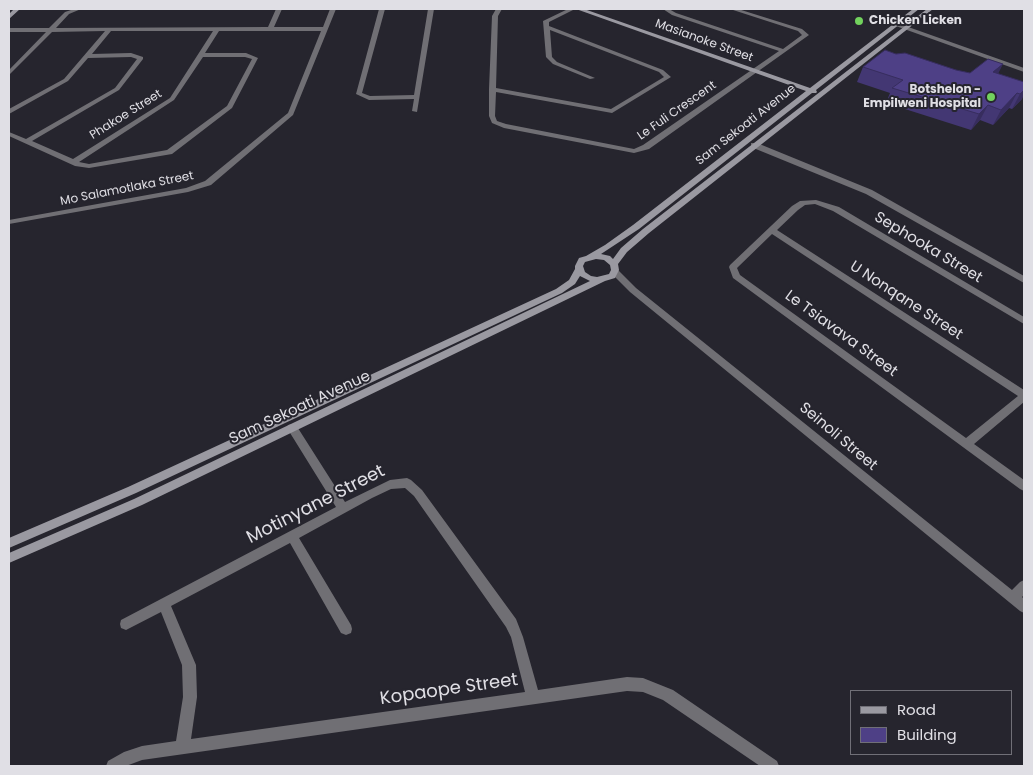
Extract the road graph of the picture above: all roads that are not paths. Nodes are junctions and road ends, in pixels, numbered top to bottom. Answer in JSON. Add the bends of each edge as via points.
{"nodes":[{"id":1,"x":17,"y":9,"type":"edge"},
{"id":2,"x":78,"y":9,"type":"edge"},
{"id":3,"x":280,"y":9,"type":"edge"},
{"id":4,"x":333,"y":9,"type":"edge"},
{"id":5,"x":382,"y":9,"type":"edge"},
{"id":6,"x":431,"y":9,"type":"edge"},
{"id":7,"x":499,"y":9,"type":"edge"},
{"id":8,"x":572,"y":9,"type":"edge"},
{"id":9,"x":579,"y":9,"type":"edge"},
{"id":10,"x":666,"y":9,"type":"edge"},
{"id":11,"x":733,"y":9,"type":"edge"},
{"id":12,"x":916,"y":9,"type":"edge"},
{"id":13,"x":930,"y":9,"type":"edge"},
{"id":14,"x":9,"y":16,"type":"edge"},
{"id":15,"x":895,"y":24,"type":"junction"},
{"id":16,"x":546,"y":27,"type":"junction"},
{"id":17,"x":906,"y":28,"type":"junction"},
{"id":18,"x":324,"y":29,"type":"junction"},
{"id":19,"x":9,"y":30,"type":"edge"},
{"id":20,"x":50,"y":30,"type":"junction"},
{"id":21,"x":109,"y":30,"type":"junction"},
{"id":22,"x":217,"y":30,"type":"junction"},
{"id":23,"x":270,"y":30,"type":"junction"},
{"id":24,"x":784,"y":51,"type":"junction"},
{"id":25,"x":201,"y":55,"type":"junction"},
{"id":26,"x":88,"y":56,"type":"junction"},
{"id":27,"x":1024,"y":70,"type":"edge"},
{"id":28,"x":754,"y":71,"type":"junction"},
{"id":29,"x":9,"y":73,"type":"edge"},
{"id":30,"x":592,"y":78,"type":"dead end"},
{"id":31,"x":492,"y":89,"type":"junction"},
{"id":32,"x":810,"y":91,"type":"junction"},
{"id":33,"x":821,"y":95,"type":"junction"},
{"id":34,"x":417,"y":97,"type":"junction"},
{"id":35,"x":415,"y":111,"type":"dead end"},
{"id":36,"x":9,"y":112,"type":"edge"},
{"id":37,"x":9,"y":134,"type":"edge"},
{"id":38,"x":26,"y":142,"type":"junction"},
{"id":39,"x":754,"y":146,"type":"junction"},
{"id":40,"x":74,"y":162,"type":"junction"},
{"id":41,"x":816,"y":202,"type":"joint"},
{"id":42,"x":9,"y":222,"type":"edge"},
{"id":43,"x":772,"y":230,"type":"junction"},
{"id":44,"x":590,"y":257,"type":"junction"},
{"id":45,"x":579,"y":270,"type":"junction"},
{"id":46,"x":610,"y":273,"type":"junction"},
{"id":47,"x":1024,"y":280,"type":"edge"},
{"id":48,"x":1024,"y":321,"type":"edge"},
{"id":49,"x":1024,"y":396,"type":"edge"},
{"id":50,"x":292,"y":428,"type":"junction"},
{"id":51,"x":968,"y":443,"type":"junction"},
{"id":52,"x":1024,"y":486,"type":"edge"},
{"id":53,"x":343,"y":508,"type":"junction"},
{"id":54,"x":292,"y":536,"type":"junction"},
{"id":55,"x":9,"y":543,"type":"edge"},
{"id":56,"x":9,"y":558,"type":"edge"},
{"id":57,"x":1024,"y":586,"type":"edge"},
{"id":58,"x":1013,"y":598,"type":"junction"},
{"id":59,"x":164,"y":604,"type":"junction"},
{"id":60,"x":1024,"y":607,"type":"edge"},
{"id":61,"x":126,"y":624,"type":"dead end"},
{"id":62,"x":346,"y":629,"type":"dead end"},
{"id":63,"x":533,"y":697,"type":"junction"},
{"id":64,"x":182,"y":748,"type":"junction"},
{"id":65,"x":113,"y":766,"type":"edge"},
{"id":66,"x":772,"y":766,"type":"edge"}],
"edges":[{"from":1,"to":14,"type":"street"},
{"from":2,"to":20,"type":"street","via":[[67,13]]},
{"from":3,"to":23,"type":"street"},
{"from":4,"to":18,"type":"street","name":"Mo Salamotlaka Street"},
{"from":5,"to":34,"type":"street","via":[[359,94],[369,98]]},
{"from":6,"to":34,"type":"street"},
{"from":7,"to":31,"type":"street","name":"Le Fuli Crescent","via":[[495,16]]},
{"from":8,"to":16,"type":"street","via":[[546,21]]},
{"from":9,"to":28,"type":"street","name":"Masianoke Street"},
{"from":10,"to":24,"type":"street"},
{"from":11,"to":24,"type":"street","name":"Le Fuli Crescent","via":[[806,34]]},
{"from":12,"to":15,"type":"street","name":"Sam Sekoati Avenue"},
{"from":13,"to":17,"type":"street","name":"Sam Sekoati Avenue"},
{"from":15,"to":17,"type":"street"},
{"from":15,"to":32,"type":"street","name":"Sam Sekoati Avenue"},
{"from":16,"to":30,"type":"street","via":[[550,59]]},
{"from":16,"to":31,"type":"street","via":[[665,72],[668,77],[612,111]]},
{"from":17,"to":27,"type":"street"},
{"from":17,"to":33,"type":"street","name":"Sam Sekoati Avenue"},
{"from":18,"to":23,"type":"street"},
{"from":18,"to":42,"type":"street","name":"Mo Salamotlaka Street","via":[[291,114],[208,183],[188,190]]},
{"from":19,"to":20,"type":"street"},
{"from":20,"to":21,"type":"street"},
{"from":20,"to":29,"type":"street"},
{"from":21,"to":22,"type":"street"},
{"from":21,"to":26,"type":"street"},
{"from":22,"to":23,"type":"street"},
{"from":22,"to":25,"type":"street","name":"Phakoe Street"},
{"from":24,"to":28,"type":"street","name":"Le Fuli Crescent"},
{"from":25,"to":40,"type":"street","name":"Phakoe Street","via":[[172,99]]},
{"from":25,"to":40,"type":"street","via":[[255,57],[227,110],[164,154],[94,166]]},
{"from":26,"to":36,"type":"street","via":[[64,82]]},
{"from":26,"to":38,"type":"street","via":[[131,55],[142,58],[117,89]]},
{"from":28,"to":31,"type":"street","name":"Le Fuli Crescent","via":[[646,147],[634,151],[496,123],[492,116]]},
{"from":28,"to":32,"type":"street","name":"Masianoke Street"},
{"from":32,"to":33,"type":"street","name":"Masianoke Street"},
{"from":32,"to":44,"type":"street","name":"Sam Sekoati Avenue","via":[[636,227]]},
{"from":33,"to":39,"type":"street","name":"Sam Sekoati Avenue"},
{"from":34,"to":35,"type":"street"},
{"from":37,"to":38,"type":"street"},
{"from":38,"to":40,"type":"street"},
{"from":39,"to":46,"type":"street","name":"Sam Sekoati Avenue","via":[[624,250]]},
{"from":39,"to":47,"type":"street","via":[[869,192]]},
{"from":41,"to":43,"type":"street","name":"Le Tsiavava Street","via":[[799,205]]},
{"from":41,"to":48,"type":"street","name":"Sephooka Street","via":[[836,209]]},
{"from":43,"to":49,"type":"street","name":"U Nonqane Street"},
{"from":43,"to":51,"type":"street","name":"Le Tsiavava Street","via":[[736,263],[732,270],[736,276]]},
{"from":44,"to":45,"type":"street","name":"Sam Sekoati Avenue","via":[[580,263]]},
{"from":44,"to":46,"type":"street","via":[[607,258]]},
{"from":45,"to":46,"type":"street","via":[[588,278]]},
{"from":45,"to":55,"type":"street","name":"Sam Sekoati Avenue","via":[[572,282],[559,291],[132,490]]},
{"from":46,"to":50,"type":"street","name":"Sam Sekoati Avenue"},
{"from":46,"to":58,"type":"street","name":"Seinoli Street"},
{"from":49,"to":51,"type":"street"},
{"from":50,"to":53,"type":"street"},
{"from":50,"to":56,"type":"street","name":"Sam Sekoati Avenue"},
{"from":51,"to":52,"type":"street","name":"Le Tsiavava Street"},
{"from":53,"to":54,"type":"street","name":"Motinyane Street"},
{"from":53,"to":63,"type":"street","name":"Motinyane Street","via":[[390,485],[400,482],[413,487],[511,623]]},
{"from":54,"to":59,"type":"street","name":"Motinyane Street"},
{"from":54,"to":62,"type":"street"},
{"from":57,"to":58,"type":"street"},
{"from":58,"to":60,"type":"street","name":"Seinoli Street"},
{"from":59,"to":61,"type":"street","name":"Motinyane Street"},
{"from":59,"to":64,"type":"street","via":[[189,665],[190,698]]},
{"from":63,"to":64,"type":"street","name":"Kopaope Street"},
{"from":63,"to":66,"type":"street","name":"Kopaope Street","via":[[608,686],[643,685],[668,695]]},
{"from":64,"to":65,"type":"street","name":"Kopaope Street","via":[[130,756]]}]}
